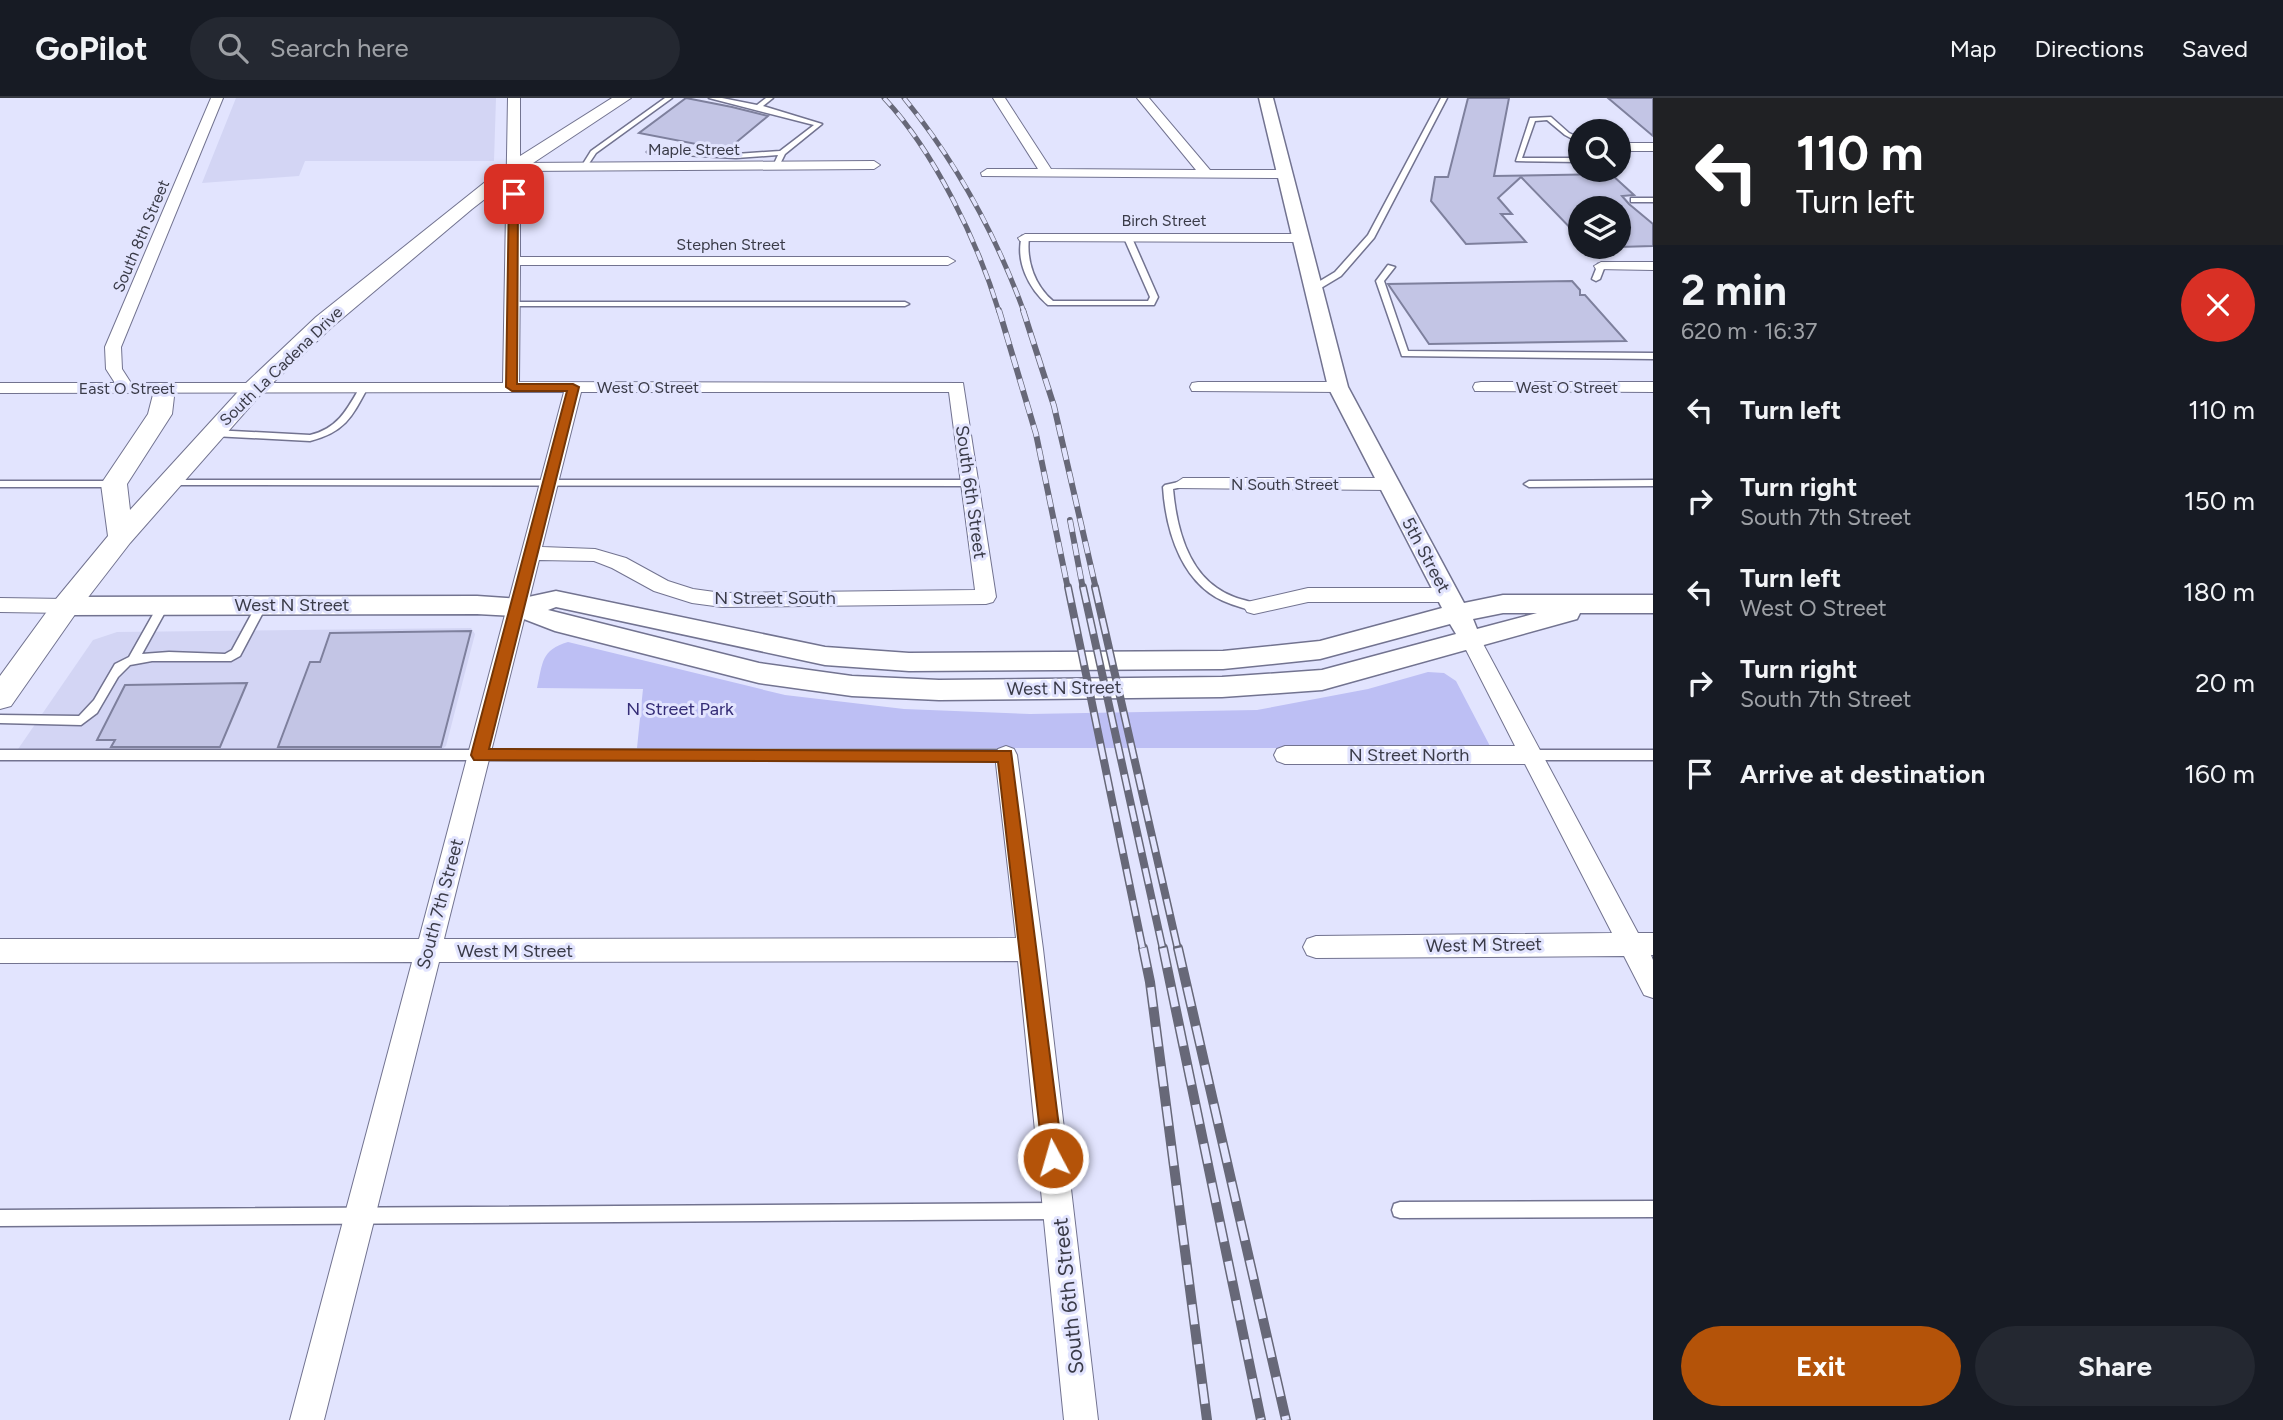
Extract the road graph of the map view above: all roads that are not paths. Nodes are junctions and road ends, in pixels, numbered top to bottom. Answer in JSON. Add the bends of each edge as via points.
{"nodes":[{"id":1,"x":217,"y":98,"type":"edge"},
{"id":2,"x":514,"y":98,"type":"edge"},
{"id":3,"x":623,"y":98,"type":"edge"},
{"id":4,"x":669,"y":98,"type":"edge"},
{"id":5,"x":712,"y":98,"type":"edge"},
{"id":6,"x":770,"y":98,"type":"edge"},
{"id":7,"x":999,"y":98,"type":"edge"},
{"id":8,"x":1143,"y":98,"type":"edge"},
{"id":9,"x":1266,"y":98,"type":"edge"},
{"id":10,"x":1444,"y":98,"type":"edge"},
{"id":11,"x":758,"y":107,"type":"junction"},
{"id":12,"x":1568,"y":135,"type":"edge"},
{"id":13,"x":1631,"y":147,"type":"edge"},
{"id":14,"x":1653,"y":147,"type":"edge"},
{"id":15,"x":650,"y":152,"type":"dead end"},
{"id":16,"x":779,"y":159,"type":"junction"},
{"id":17,"x":693,"y":160,"type":"junction"},
{"id":18,"x":1568,"y":160,"type":"edge"},
{"id":19,"x":874,"y":165,"type":"dead end"},
{"id":20,"x":584,"y":166,"type":"junction"},
{"id":21,"x":514,"y":167,"type":"junction"},
{"id":22,"x":1046,"y":172,"type":"junction"},
{"id":23,"x":987,"y":173,"type":"dead end"},
{"id":24,"x":1206,"y":173,"type":"junction"},
{"id":25,"x":1286,"y":174,"type":"junction"},
{"id":26,"x":1634,"y":200,"type":"dead end"},
{"id":27,"x":1653,"y":200,"type":"edge"},
{"id":28,"x":1302,"y":237,"type":"junction"},
{"id":29,"x":1025,"y":238,"type":"joint"},
{"id":30,"x":1128,"y":238,"type":"junction"},
{"id":31,"x":513,"y":261,"type":"junction"},
{"id":32,"x":948,"y":261,"type":"dead end"},
{"id":33,"x":1653,"y":266,"type":"edge"},
{"id":34,"x":1391,"y":267,"type":"dead end"},
{"id":35,"x":1599,"y":273,"type":"dead end"},
{"id":36,"x":1313,"y":289,"type":"junction"},
{"id":37,"x":905,"y":303,"type":"dead end"},
{"id":38,"x":513,"y":304,"type":"junction"},
{"id":39,"x":1653,"y":356,"type":"edge"},
{"id":40,"x":125,"y":387,"type":"junction"},
{"id":41,"x":365,"y":387,"type":"junction"},
{"id":42,"x":512,"y":387,"type":"junction"},
{"id":43,"x":573,"y":387,"type":"junction"},
{"id":44,"x":957,"y":387,"type":"joint"},
{"id":45,"x":1198,"y":387,"type":"dead end"},
{"id":46,"x":1338,"y":387,"type":"junction"},
{"id":47,"x":1481,"y":387,"type":"dead end"},
{"id":48,"x":1653,"y":387,"type":"edge"},
{"id":49,"x":0,"y":388,"type":"edge"},
{"id":50,"x":164,"y":388,"type":"junction"},
{"id":51,"x":254,"y":388,"type":"junction"},
{"id":52,"x":213,"y":433,"type":"junction"},
{"id":53,"x":167,"y":483,"type":"junction"},
{"id":54,"x":970,"y":483,"type":"junction"},
{"id":55,"x":1653,"y":483,"type":"edge"},
{"id":56,"x":0,"y":484,"type":"edge"},
{"id":57,"x":114,"y":484,"type":"junction"},
{"id":58,"x":1183,"y":484,"type":"joint"},
{"id":59,"x":1388,"y":484,"type":"junction"},
{"id":60,"x":1528,"y":484,"type":"dead end"},
{"id":61,"x":549,"y":485,"type":"junction"},
{"id":62,"x":121,"y":537,"type":"junction"},
{"id":63,"x":531,"y":553,"type":"junction"},
{"id":64,"x":986,"y":597,"type":"joint"},
{"id":65,"x":1452,"y":604,"type":"junction"},
{"id":66,"x":1608,"y":604,"type":"junction"},
{"id":67,"x":1653,"y":604,"type":"edge"},
{"id":68,"x":0,"y":605,"type":"edge"},
{"id":69,"x":262,"y":605,"type":"junction"},
{"id":70,"x":66,"y":606,"type":"junction"},
{"id":71,"x":164,"y":606,"type":"junction"},
{"id":72,"x":1254,"y":607,"type":"joint"},
{"id":73,"x":519,"y":608,"type":"junction"},
{"id":74,"x":1471,"y":640,"type":"junction"},
{"id":75,"x":135,"y":657,"type":"junction"},
{"id":76,"x":0,"y":698,"type":"edge"},
{"id":77,"x":0,"y":719,"type":"edge"},
{"id":78,"x":0,"y":755,"type":"edge"},
{"id":79,"x":479,"y":755,"type":"junction"},
{"id":80,"x":1006,"y":755,"type":"joint"},
{"id":81,"x":1285,"y":755,"type":"dead end"},
{"id":82,"x":1533,"y":755,"type":"junction"},
{"id":83,"x":1653,"y":755,"type":"edge"},
{"id":84,"x":1642,"y":944,"type":"edge"},
{"id":85,"x":1316,"y":947,"type":"dead end"},
{"id":86,"x":1030,"y":949,"type":"junction"},
{"id":87,"x":0,"y":951,"type":"edge"},
{"id":88,"x":428,"y":951,"type":"junction"},
{"id":89,"x":1653,"y":986,"type":"edge"},
{"id":90,"x":1653,"y":1209,"type":"edge"},
{"id":91,"x":1059,"y":1210,"type":"junction"},
{"id":92,"x":1400,"y":1210,"type":"dead end"},
{"id":93,"x":360,"y":1216,"type":"junction"},
{"id":94,"x":0,"y":1218,"type":"edge"},
{"id":95,"x":307,"y":1420,"type":"edge"},
{"id":96,"x":1081,"y":1420,"type":"edge"}],
"edges":[{"from":1,"to":40,"type":"street","name":"South 8th Street","via":[[113,347],[114,369]]},
{"from":2,"to":21,"type":"street"},
{"from":3,"to":21,"type":"main road","name":"South La Cadena Drive"},
{"from":4,"to":20,"type":"lane","via":[[593,152]]},
{"from":5,"to":11,"type":"lane"},
{"from":6,"to":11,"type":"lane"},
{"from":7,"to":22,"type":"street"},
{"from":8,"to":24,"type":"street"},
{"from":9,"to":25,"type":"street","name":"5th Street"},
{"from":10,"to":36,"type":"lane","via":[[1371,236],[1338,274]]},
{"from":11,"to":16,"type":"lane","via":[[819,124]]},
{"from":12,"to":18,"type":"lane","via":[[1549,118],[1532,119],[1518,160]]},
{"from":13,"to":14,"type":"street"},
{"from":15,"to":17,"type":"lane"},
{"from":16,"to":17,"type":"street","name":"Maple Street"},
{"from":16,"to":19,"type":"street","name":"Maple Street"},
{"from":17,"to":20,"type":"street","name":"Maple Street"},
{"from":20,"to":21,"type":"street","name":"Maple Street"},
{"from":21,"to":31,"type":"street"},
{"from":21,"to":51,"type":"main road","name":"South La Cadena Drive","via":[[367,285]]},
{"from":22,"to":23,"type":"street"},
{"from":22,"to":24,"type":"street"},
{"from":24,"to":25,"type":"street"},
{"from":25,"to":28,"type":"street","name":"5th Street"},
{"from":26,"to":27,"type":"lane"},
{"from":28,"to":30,"type":"street","name":"Birch Street"},
{"from":28,"to":36,"type":"street","name":"5th Street"},
{"from":29,"to":30,"type":"street","name":"Birch Street"},
{"from":29,"to":30,"type":"lane","via":[[1023,254],[1040,294],[1051,303],[1151,303],[1154,297]]},
{"from":31,"to":32,"type":"street","name":"Stephen Street"},
{"from":31,"to":38,"type":"street"},
{"from":33,"to":35,"type":"street"},
{"from":34,"to":39,"type":"lane","via":[[1380,281],[1405,354]]},
{"from":36,"to":46,"type":"street","name":"5th Street"},
{"from":37,"to":38,"type":"lane"},
{"from":38,"to":42,"type":"street"},
{"from":40,"to":49,"type":"street","name":"East O Street"},
{"from":40,"to":50,"type":"street","name":"East O Street"},
{"from":41,"to":42,"type":"street","name":"West O Street"},
{"from":41,"to":51,"type":"street","name":"West O Street"},
{"from":41,"to":52,"type":"lane","via":[[342,425],[322,436]]},
{"from":42,"to":43,"type":"street","name":"West O Street"},
{"from":43,"to":44,"type":"street","name":"West O Street"},
{"from":43,"to":61,"type":"street","name":"South 7th Street"},
{"from":44,"to":54,"type":"street","name":"South 6th Street"},
{"from":45,"to":46,"type":"street"},
{"from":46,"to":59,"type":"street","name":"5th Street"},
{"from":47,"to":48,"type":"street","name":"West O Street"},
{"from":50,"to":51,"type":"street","name":"East O Street"},
{"from":50,"to":57,"type":"main road","via":[[160,414]]},
{"from":51,"to":52,"type":"main road","name":"South La Cadena Drive"},
{"from":52,"to":53,"type":"main road","name":"South La Cadena Drive"},
{"from":53,"to":61,"type":"lane"},
{"from":53,"to":62,"type":"main road","name":"South La Cadena Drive"},
{"from":54,"to":61,"type":"lane"},
{"from":54,"to":64,"type":"street","name":"South 6th Street"},
{"from":55,"to":60,"type":"lane"},
{"from":56,"to":57,"type":"lane"},
{"from":57,"to":62,"type":"main road"},
{"from":58,"to":59,"type":"street","name":"N South Street"},
{"from":58,"to":72,"type":"lane","via":[[1168,487],[1168,498],[1196,575],[1225,598]]},
{"from":59,"to":65,"type":"street","name":"5th Street"},
{"from":61,"to":63,"type":"street","name":"South 7th Street"},
{"from":62,"to":70,"type":"main road","name":"South La Cadena Drive"},
{"from":63,"to":64,"type":"street","name":"N Street South","via":[[596,555],[661,586],[722,600]]},
{"from":63,"to":73,"type":"street","name":"South 7th Street"},
{"from":65,"to":66,"type":"street","name":"West N Street"},
{"from":65,"to":72,"type":"street","via":[[1308,595]]},
{"from":65,"to":73,"type":"street","name":"West N Street","via":[[1320,650],[1223,660],[909,662],[825,656],[556,599]]},
{"from":65,"to":74,"type":"street","name":"5th Street"},
{"from":66,"to":67,"type":"street","name":"West N Street"},
{"from":66,"to":74,"type":"street","name":"West N Street"},
{"from":68,"to":70,"type":"street"},
{"from":69,"to":71,"type":"street","name":"West N Street"},
{"from":69,"to":73,"type":"street","name":"West N Street"},
{"from":69,"to":75,"type":"lane","via":[[236,653],[227,658]]},
{"from":70,"to":71,"type":"street","name":"West N Street"},
{"from":70,"to":76,"type":"main road","name":"South La Cadena Drive"},
{"from":71,"to":75,"type":"lane"},
{"from":73,"to":74,"type":"street","name":"West N Street","via":[[555,622],[759,673],[852,686],[939,690],[1222,687],[1322,680]]},
{"from":73,"to":79,"type":"street","name":"South 7th Street"},
{"from":74,"to":82,"type":"street","name":"5th Street"},
{"from":75,"to":77,"type":"lane","via":[[121,663],[90,715],[81,721]]},
{"from":78,"to":79,"type":"lane"},
{"from":79,"to":80,"type":"lane"},
{"from":79,"to":88,"type":"street","name":"South 7th Street"},
{"from":80,"to":86,"type":"street","name":"South 6th Street"},
{"from":81,"to":82,"type":"street","name":"N Street North"},
{"from":82,"to":83,"type":"lane"},
{"from":82,"to":84,"type":"street","name":"5th Street"},
{"from":84,"to":85,"type":"street","name":"West M Street"},
{"from":84,"to":89,"type":"street","name":"5th Street"},
{"from":86,"to":88,"type":"street","name":"West M Street"},
{"from":86,"to":91,"type":"street","name":"South 6th Street"},
{"from":87,"to":88,"type":"street","name":"West M Street"},
{"from":88,"to":93,"type":"street","name":"South 7th Street"},
{"from":90,"to":92,"type":"lane"},
{"from":91,"to":93,"type":"lane"},
{"from":91,"to":96,"type":"street","name":"South 6th Street"},
{"from":93,"to":94,"type":"lane"},
{"from":93,"to":95,"type":"street","name":"South 7th Street"}]}
